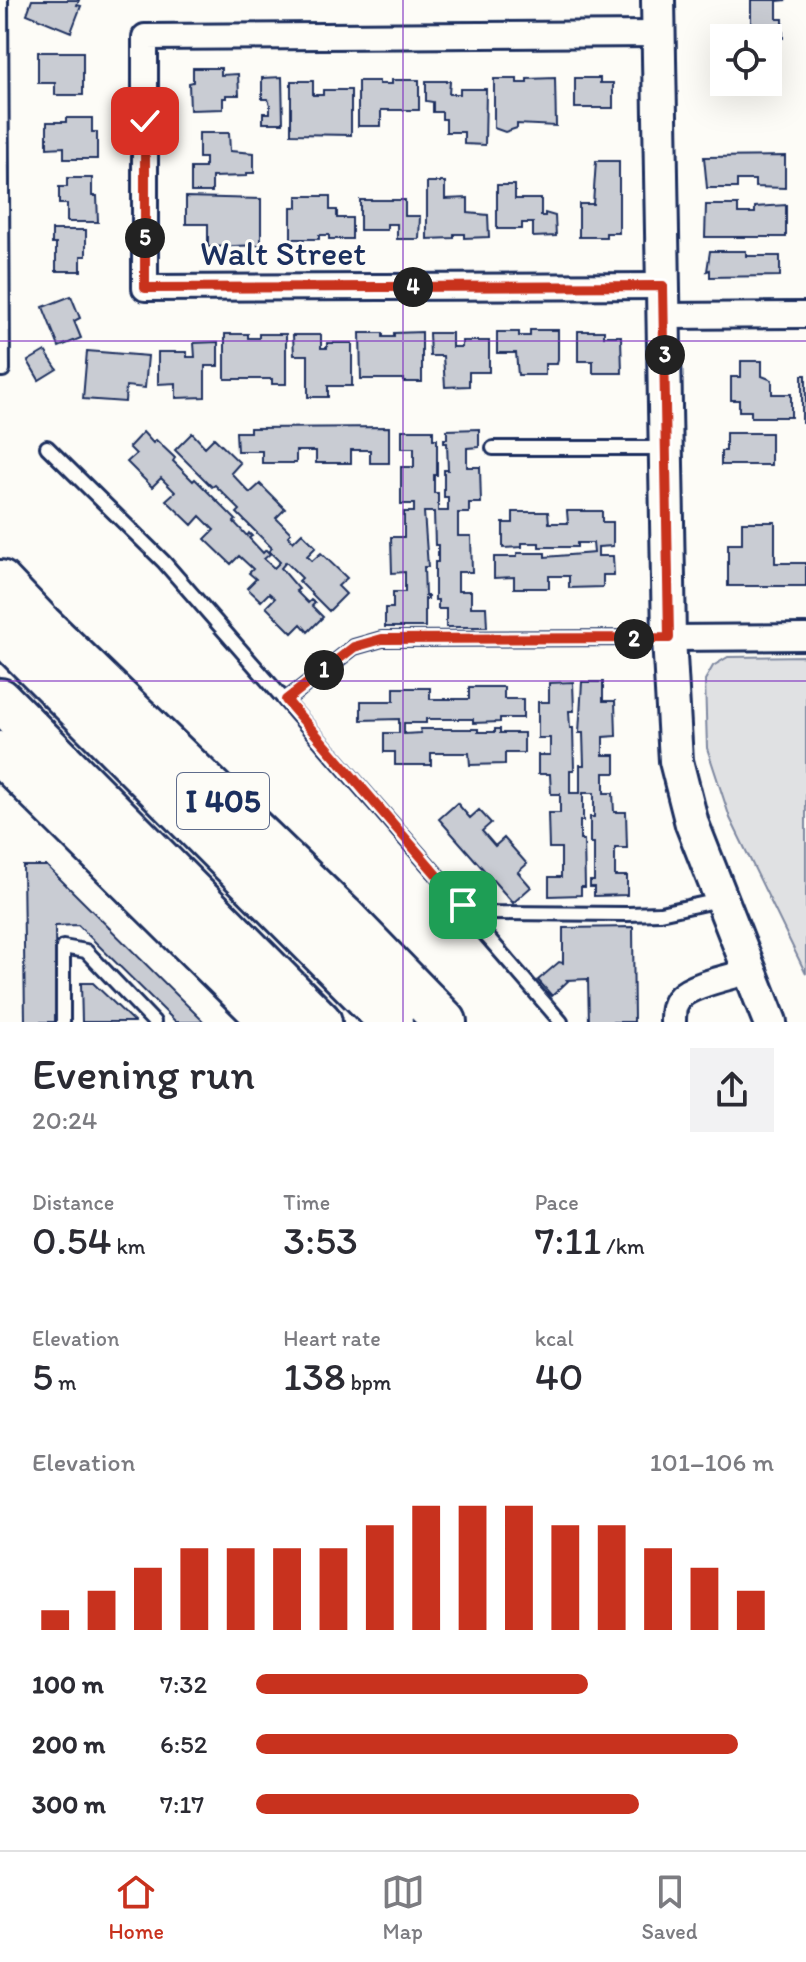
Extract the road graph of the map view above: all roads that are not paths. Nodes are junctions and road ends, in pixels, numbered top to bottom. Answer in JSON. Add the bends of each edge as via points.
{"nodes":[{"id":1,"x":1,"y":0,"type":"edge"},
{"id":2,"x":658,"y":0,"type":"edge"},
{"id":3,"x":658,"y":34,"type":"junction"},
{"id":4,"x":663,"y":301,"type":"junction"},
{"id":5,"x":806,"y":315,"type":"edge"},
{"id":6,"x":0,"y":370,"type":"edge"},
{"id":7,"x":47,"y":447,"type":"dead end"},
{"id":8,"x":493,"y":448,"type":"dead end"},
{"id":9,"x":667,"y":448,"type":"junction"},
{"id":10,"x":0,"y":582,"type":"edge"},
{"id":11,"x":0,"y":630,"type":"edge"},
{"id":12,"x":806,"y":637,"type":"edge"},
{"id":13,"x":669,"y":638,"type":"junction"},
{"id":14,"x":0,"y":700,"type":"edge"},
{"id":15,"x":286,"y":700,"type":"junction"},
{"id":16,"x":0,"y":753,"type":"edge"},
{"id":17,"x":722,"y":899,"type":"junction"},
{"id":18,"x":484,"y":933,"type":"dead end"},
{"id":19,"x":750,"y":971,"type":"junction"},
{"id":20,"x":63,"y":1022,"type":"edge"},
{"id":21,"x":154,"y":1022,"type":"edge"},
{"id":22,"x":272,"y":1022,"type":"edge"},
{"id":23,"x":320,"y":1022,"type":"edge"},
{"id":24,"x":391,"y":1022,"type":"edge"},
{"id":25,"x":445,"y":1022,"type":"edge"},
{"id":26,"x":561,"y":1022,"type":"edge"},
{"id":27,"x":673,"y":1022,"type":"edge"},
{"id":28,"x":770,"y":1022,"type":"edge"}],
"edges":[{"from":1,"to":6,"type":"lane"},
{"from":2,"to":3,"type":"street"},
{"from":3,"to":4,"type":"street"},
{"from":3,"to":4,"type":"street","name":"Walt Street","via":[[145,37],[145,288]]},
{"from":4,"to":5,"type":"street","name":"Walt Street"},
{"from":4,"to":9,"type":"street"},
{"from":7,"to":15,"type":"lane","via":[[164,562]]},
{"from":8,"to":9,"type":"lane"},
{"from":9,"to":13,"type":"street"},
{"from":10,"to":25,"type":"highway","number":"I 405"},
{"from":11,"to":24,"type":"highway"},
{"from":12,"to":13,"type":"street"},
{"from":13,"to":15,"type":"lane","via":[[382,639],[354,647]]},
{"from":13,"to":17,"type":"street","via":[[680,782]]},
{"from":14,"to":23,"type":"highway"},
{"from":15,"to":17,"type":"lane","via":[[463,905],[489,913],[638,914]]},
{"from":16,"to":22,"type":"highway"},
{"from":17,"to":19,"type":"street"},
{"from":18,"to":26,"type":"lane"},
{"from":19,"to":27,"type":"street","via":[[680,997]]},
{"from":19,"to":28,"type":"street"},
{"from":20,"to":21,"type":"lane","via":[[63,947],[86,951]]}]}
